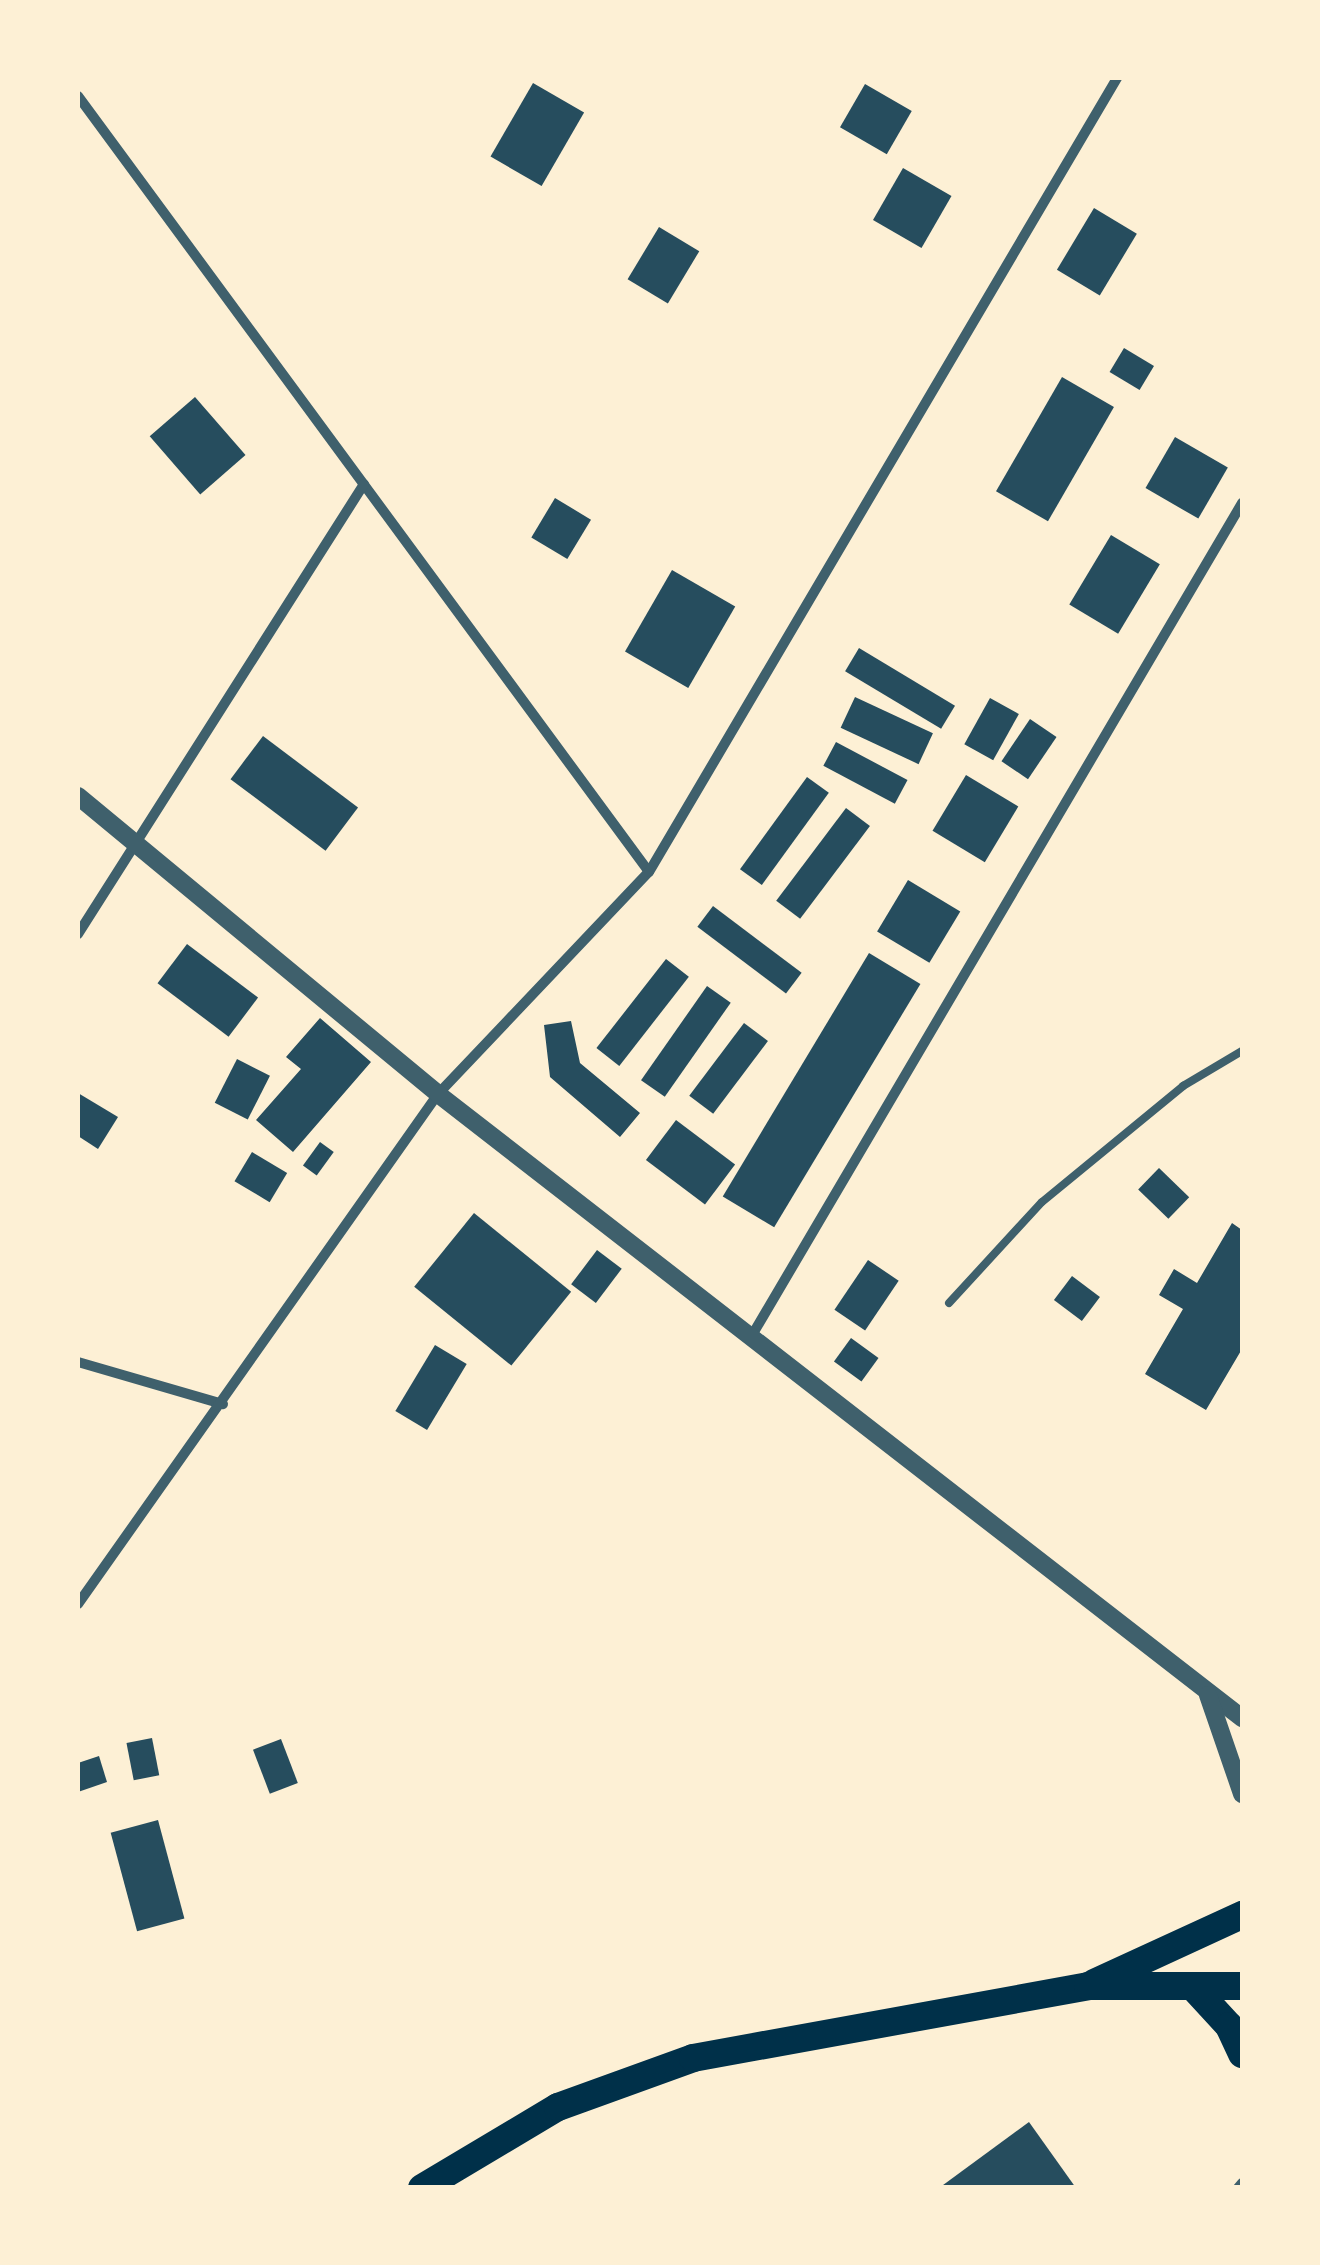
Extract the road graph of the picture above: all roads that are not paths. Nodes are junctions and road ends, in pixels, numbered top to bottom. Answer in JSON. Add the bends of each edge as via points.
{"nodes":[{"id":1,"x":1117,"y":78,"type":"edge"},
{"id":2,"x":78,"y":96,"type":"edge"},
{"id":3,"x":364,"y":484,"type":"junction"},
{"id":4,"x":1242,"y":503,"type":"edge"},
{"id":5,"x":78,"y":796,"type":"edge"},
{"id":6,"x":134,"y":842,"type":"junction"},
{"id":7,"x":648,"y":872,"type":"junction"},
{"id":8,"x":78,"y":934,"type":"edge"},
{"id":9,"x":1242,"y":1050,"type":"edge"},
{"id":10,"x":438,"y":1094,"type":"junction"},
{"id":11,"x":948,"y":1303,"type":"dead end"},
{"id":12,"x":751,"y":1337,"type":"junction"},
{"id":13,"x":78,"y":1362,"type":"edge"},
{"id":14,"x":224,"y":1404,"type":"junction"},
{"id":15,"x":78,"y":1604,"type":"edge"},
{"id":16,"x":1208,"y":1694,"type":"junction"},
{"id":17,"x":1242,"y":1718,"type":"edge"},
{"id":18,"x":1242,"y":1794,"type":"edge"},
{"id":19,"x":1242,"y":1915,"type":"edge"},
{"id":20,"x":1088,"y":1986,"type":"junction"},
{"id":21,"x":1242,"y":1986,"type":"edge"},
{"id":22,"x":1195,"y":1990,"type":"junction"},
{"id":23,"x":1242,"y":2054,"type":"edge"},
{"id":24,"x":422,"y":2188,"type":"edge"}],
"edges":[{"from":1,"to":7,"type":"street"},
{"from":2,"to":3,"type":"street"},
{"from":3,"to":6,"type":"street"},
{"from":3,"to":7,"type":"street"},
{"from":4,"to":12,"type":"street"},
{"from":5,"to":6,"type":"street"},
{"from":6,"to":8,"type":"street"},
{"from":6,"to":10,"type":"street"},
{"from":7,"to":10,"type":"street"},
{"from":9,"to":11,"type":"lane","via":[[1183,1086],[1042,1202]]},
{"from":10,"to":12,"type":"street"},
{"from":10,"to":14,"type":"street","via":[[340,1227]]},
{"from":12,"to":16,"type":"street"},
{"from":13,"to":14,"type":"street"},
{"from":14,"to":15,"type":"street"},
{"from":16,"to":17,"type":"street"},
{"from":16,"to":18,"type":"street"},
{"from":19,"to":20,"type":"highway"},
{"from":20,"to":22,"type":"highway"},
{"from":20,"to":24,"type":"highway","via":[[693,2058],[558,2107]]},
{"from":21,"to":22,"type":"highway"},
{"from":22,"to":23,"type":"highway","via":[[1229,2026]]}]}
